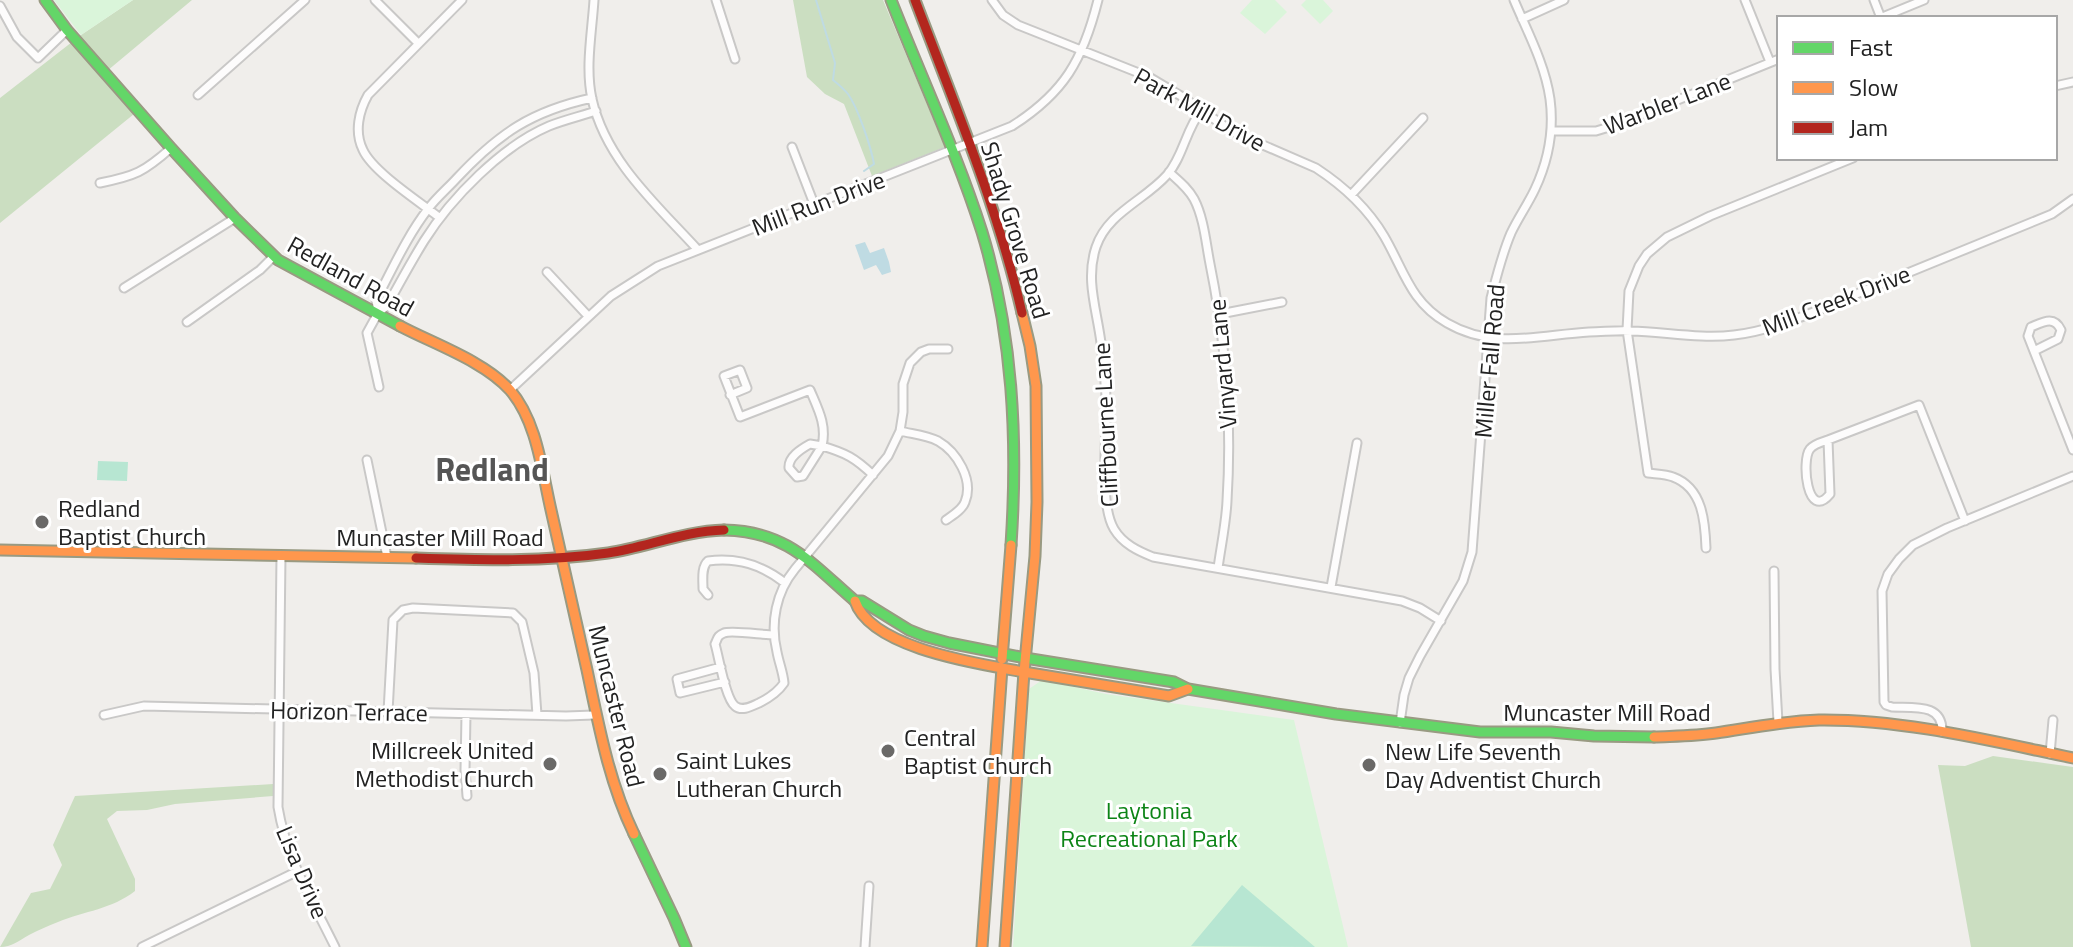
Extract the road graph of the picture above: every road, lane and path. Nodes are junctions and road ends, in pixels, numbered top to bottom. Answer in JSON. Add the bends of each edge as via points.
{"nodes":[{"id":1,"x":45,"y":0,"type":"edge"},
{"id":2,"x":305,"y":0,"type":"edge"},
{"id":3,"x":375,"y":0,"type":"edge"},
{"id":4,"x":462,"y":0,"type":"edge"},
{"id":5,"x":594,"y":0,"type":"edge"},
{"id":6,"x":716,"y":0,"type":"edge"},
{"id":7,"x":891,"y":0,"type":"edge"},
{"id":8,"x":915,"y":0,"type":"edge"},
{"id":9,"x":992,"y":0,"type":"edge"},
{"id":10,"x":1098,"y":0,"type":"edge"},
{"id":11,"x":1514,"y":0,"type":"edge"},
{"id":12,"x":1564,"y":0,"type":"edge"},
{"id":13,"x":1745,"y":0,"type":"edge"},
{"id":14,"x":1924,"y":0,"type":"edge"},
{"id":15,"x":0,"y":6,"type":"edge"},
{"id":16,"x":1886,"y":16,"type":"edge"},
{"id":17,"x":1522,"y":19,"type":"junction"},
{"id":18,"x":67,"y":30,"type":"junction"},
{"id":19,"x":418,"y":43,"type":"junction"},
{"id":20,"x":1081,"y":51,"type":"junction"},
{"id":21,"x":735,"y":59,"type":"dead end"},
{"id":22,"x":1777,"y":60,"type":"edge"},
{"id":23,"x":1770,"y":62,"type":"junction"},
{"id":24,"x":198,"y":95,"type":"dead end"},
{"id":25,"x":592,"y":98,"type":"junction"},
{"id":26,"x":596,"y":111,"type":"junction"},
{"id":27,"x":1201,"y":111,"type":"junction"},
{"id":28,"x":1423,"y":118,"type":"dead end"},
{"id":29,"x":1551,"y":131,"type":"junction"},
{"id":30,"x":969,"y":144,"type":"junction"},
{"id":31,"x":792,"y":147,"type":"dead end"},
{"id":32,"x":171,"y":148,"type":"junction"},
{"id":33,"x":952,"y":151,"type":"junction"},
{"id":34,"x":1848,"y":160,"type":"edge"},
{"id":35,"x":1169,"y":172,"type":"junction"},
{"id":36,"x":100,"y":183,"type":"dead end"},
{"id":37,"x":1351,"y":195,"type":"junction"},
{"id":38,"x":2073,"y":199,"type":"edge"},
{"id":39,"x":814,"y":204,"type":"junction"},
{"id":40,"x":428,"y":209,"type":"junction"},
{"id":41,"x":235,"y":218,"type":"junction"},
{"id":42,"x":440,"y":218,"type":"junction"},
{"id":43,"x":698,"y":250,"type":"junction"},
{"id":44,"x":273,"y":257,"type":"junction"},
{"id":45,"x":547,"y":272,"type":"dead end"},
{"id":46,"x":124,"y":288,"type":"dead end"},
{"id":47,"x":1282,"y":302,"type":"dead end"},
{"id":48,"x":378,"y":313,"type":"junction"},
{"id":49,"x":1220,"y":314,"type":"junction"},
{"id":50,"x":588,"y":316,"type":"junction"},
{"id":51,"x":187,"y":322,"type":"dead end"},
{"id":52,"x":1627,"y":330,"type":"junction"},
{"id":53,"x":1489,"y":339,"type":"junction"},
{"id":54,"x":948,"y":349,"type":"dead end"},
{"id":55,"x":2034,"y":351,"type":"junction"},
{"id":56,"x":379,"y":387,"type":"dead end"},
{"id":57,"x":510,"y":390,"type":"junction"},
{"id":58,"x":730,"y":395,"type":"dead end"},
{"id":59,"x":900,"y":431,"type":"junction"},
{"id":60,"x":1828,"y":440,"type":"junction"},
{"id":61,"x":1357,"y":443,"type":"dead end"},
{"id":62,"x":822,"y":446,"type":"junction"},
{"id":63,"x":2073,"y":450,"type":"edge"},
{"id":64,"x":367,"y":460,"type":"dead end"},
{"id":65,"x":873,"y":475,"type":"junction"},
{"id":66,"x":2073,"y":476,"type":"edge"},
{"id":67,"x":946,"y":520,"type":"dead end"},
{"id":68,"x":1965,"y":521,"type":"junction"},
{"id":69,"x":1706,"y":548,"type":"dead end"},
{"id":70,"x":0,"y":550,"type":"edge"},
{"id":71,"x":281,"y":556,"type":"junction"},
{"id":72,"x":387,"y":557,"type":"junction"},
{"id":73,"x":805,"y":557,"type":"junction"},
{"id":74,"x":562,"y":558,"type":"junction"},
{"id":75,"x":1218,"y":568,"type":"junction"},
{"id":76,"x":1774,"y":571,"type":"dead end"},
{"id":77,"x":785,"y":583,"type":"junction"},
{"id":78,"x":1331,"y":587,"type":"junction"},
{"id":79,"x":708,"y":595,"type":"dead end"},
{"id":80,"x":855,"y":601,"type":"junction"},
{"id":81,"x":1441,"y":621,"type":"junction"},
{"id":82,"x":774,"y":635,"type":"junction"},
{"id":83,"x":1003,"y":653,"type":"junction"},
{"id":84,"x":1025,"y":658,"type":"junction"},
{"id":85,"x":721,"y":667,"type":"junction"},
{"id":86,"x":1002,"y":668,"type":"junction"},
{"id":87,"x":1024,"y":672,"type":"junction"},
{"id":88,"x":725,"y":682,"type":"junction"},
{"id":89,"x":1188,"y":689,"type":"junction"},
{"id":90,"x":278,"y":709,"type":"junction"},
{"id":91,"x":388,"y":712,"type":"junction"},
{"id":92,"x":466,"y":714,"type":"junction"},
{"id":93,"x":104,"y":715,"type":"dead end"},
{"id":94,"x":537,"y":715,"type":"junction"},
{"id":95,"x":594,"y":715,"type":"junction"},
{"id":96,"x":2053,"y":720,"type":"dead end"},
{"id":97,"x":1778,"y":722,"type":"junction"},
{"id":98,"x":1400,"y":723,"type":"junction"},
{"id":99,"x":1942,"y":732,"type":"junction"},
{"id":100,"x":2050,"y":754,"type":"junction"},
{"id":101,"x":2073,"y":758,"type":"edge"},
{"id":102,"x":467,"y":796,"type":"dead end"},
{"id":103,"x":298,"y":871,"type":"junction"},
{"id":104,"x":869,"y":886,"type":"dead end"},
{"id":105,"x":142,"y":947,"type":"edge"},
{"id":106,"x":335,"y":947,"type":"edge"},
{"id":107,"x":686,"y":947,"type":"edge"},
{"id":108,"x":865,"y":947,"type":"edge"},
{"id":109,"x":982,"y":947,"type":"edge"},
{"id":110,"x":1005,"y":947,"type":"edge"}],
"edges":[{"from":1,"to":18,"type":"main road","name":"Redland Road"},
{"from":2,"to":24,"type":"street"},
{"from":3,"to":19,"type":"street"},
{"from":4,"to":19,"type":"street"},
{"from":5,"to":25,"type":"street"},
{"from":6,"to":21,"type":"street"},
{"from":7,"to":33,"type":"main road","name":"Shady Grove Road"},
{"from":8,"to":30,"type":"main road","name":"Shady Grove Road"},
{"from":9,"to":20,"type":"street","name":"Park Mill Drive","via":[[1018,25]]},
{"from":10,"to":20,"type":"street","name":"Mill Run Drive"},
{"from":11,"to":17,"type":"street","name":"Miller Fall Road"},
{"from":12,"to":17,"type":"street"},
{"from":13,"to":23,"type":"street"},
{"from":14,"to":16,"type":"street"},
{"from":15,"to":18,"type":"street","via":[[17,37],[38,58]]},
{"from":17,"to":29,"type":"street","name":"Miller Fall Road","via":[[1548,88]]},
{"from":18,"to":32,"type":"main road","name":"Redland Road"},
{"from":19,"to":40,"type":"street","via":[[368,95],[358,124],[363,152],[372,163]]},
{"from":20,"to":27,"type":"street","name":"Park Mill Drive","via":[[1149,77]]},
{"from":20,"to":30,"type":"street","name":"Mill Run Drive","via":[[1063,84],[1034,112]]},
{"from":22,"to":23,"type":"street","name":"Warbler Lane"},
{"from":23,"to":29,"type":"street","name":"Warbler Lane","via":[[1616,125],[1596,131]]},
{"from":25,"to":26,"type":"street"},
{"from":25,"to":40,"type":"street","via":[[514,127]]},
{"from":26,"to":42,"type":"street","via":[[524,139],[479,175]]},
{"from":26,"to":43,"type":"street","via":[[624,167]]},
{"from":27,"to":35,"type":"street","name":"Cliffbourne Lane"},
{"from":27,"to":37,"type":"street","name":"Park Mill Drive","via":[[1233,132],[1316,168]]},
{"from":28,"to":37,"type":"street"},
{"from":29,"to":53,"type":"street","name":"Miller Fall Road","via":[[1546,161],[1502,256],[1491,298]]},
{"from":30,"to":33,"type":"street","name":"Mill Run Drive"},
{"from":30,"to":84,"type":"main road","name":"Shady Grove Road","via":[[1013,273],[1036,386],[1035,556]]},
{"from":31,"to":39,"type":"street"},
{"from":32,"to":36,"type":"street","via":[[149,168]]},
{"from":32,"to":41,"type":"main road","name":"Redland Road"},
{"from":33,"to":39,"type":"street","name":"Mill Run Drive"},
{"from":33,"to":83,"type":"main road","name":"Shady Grove Road","via":[[992,274],[1012,384],[1014,512]]},
{"from":34,"to":52,"type":"street","via":[[1667,237],[1639,266],[1629,291]]},
{"from":35,"to":49,"type":"street","name":"Vinyard Lane","via":[[1195,202]]},
{"from":35,"to":75,"type":"street","name":"Cliffbourne Lane","via":[[1102,232],[1091,265],[1106,399],[1106,506],[1115,530],[1138,551]]},
{"from":37,"to":53,"type":"street","name":"Park Mill Drive","via":[[1384,236],[1422,304],[1448,324]]},
{"from":38,"to":52,"type":"street","name":"Mill Creek Drive","via":[[2052,214],[1768,328],[1715,336]]},
{"from":39,"to":43,"type":"street","name":"Mill Run Drive"},
{"from":40,"to":42,"type":"street"},
{"from":40,"to":48,"type":"street","via":[[376,300]]},
{"from":41,"to":44,"type":"main road","name":"Redland Road"},
{"from":41,"to":46,"type":"street"},
{"from":42,"to":48,"type":"street"},
{"from":43,"to":50,"type":"street","name":"Mill Run Drive","via":[[638,278]]},
{"from":44,"to":48,"type":"main road","name":"Redland Road"},
{"from":44,"to":51,"type":"street"},
{"from":45,"to":50,"type":"street"},
{"from":47,"to":49,"type":"street"},
{"from":48,"to":56,"type":"street","via":[[367,333]]},
{"from":48,"to":57,"type":"main road","name":"Redland Road","via":[[487,369]]},
{"from":49,"to":75,"type":"street","name":"Vinyard Lane","via":[[1229,441]]},
{"from":50,"to":57,"type":"street","name":"Mill Run Drive"},
{"from":52,"to":53,"type":"street","name":"Mill Creek Drive"},
{"from":52,"to":69,"type":"street","via":[[1648,473],[1672,476],[1690,488],[1705,520]]},
{"from":53,"to":81,"type":"street","name":"Miller Fall Road","via":[[1472,552]]},
{"from":54,"to":59,"type":"street","via":[[929,349],[910,363]]},
{"from":55,"to":55,"type":"street","via":[[2058,339],[2058,323],[2050,320],[2031,327],[2028,336]]},
{"from":55,"to":63,"type":"street"},
{"from":57,"to":74,"type":"main road","name":"Redland Road","via":[[533,436]]},
{"from":58,"to":62,"type":"street","via":[[740,417],[810,390],[824,425]]},
{"from":59,"to":65,"type":"street"},
{"from":59,"to":67,"type":"street","via":[[938,441],[956,457],[965,475],[966,499]]},
{"from":60,"to":60,"type":"street","via":[[1830,494],[1821,501],[1808,493],[1806,457]]},
{"from":60,"to":68,"type":"street","via":[[1919,405]]},
{"from":61,"to":78,"type":"street"},
{"from":62,"to":62,"type":"street","via":[[803,476],[797,477],[790,461],[810,444]]},
{"from":62,"to":65,"type":"street","via":[[855,458]]},
{"from":64,"to":72,"type":"street"},
{"from":65,"to":73,"type":"street"},
{"from":66,"to":68,"type":"street"},
{"from":68,"to":99,"type":"street","via":[[1913,545],[1888,574],[1882,591],[1884,702],[1934,711],[1943,723]]},
{"from":70,"to":71,"type":"main road","name":"Muncaster Mill Road"},
{"from":71,"to":72,"type":"main road","name":"Muncaster Mill Road"},
{"from":71,"to":90,"type":"street","name":"Lisa Drive"},
{"from":72,"to":74,"type":"main road","name":"Muncaster Mill Road"},
{"from":73,"to":74,"type":"main road","name":"Muncaster Mill Road","via":[[769,536],[723,530]]},
{"from":73,"to":77,"type":"street"},
{"from":73,"to":80,"type":"main road","name":"Muncaster Mill Road"},
{"from":74,"to":95,"type":"main road","name":"Muncaster Road"},
{"from":75,"to":78,"type":"street","name":"Cliffbourne Lane"},
{"from":76,"to":97,"type":"street"},
{"from":77,"to":79,"type":"street","via":[[754,564],[708,561],[703,570]]},
{"from":77,"to":82,"type":"street","via":[[777,601]]},
{"from":78,"to":81,"type":"street","name":"Cliffbourne Lane","via":[[1402,601]]},
{"from":80,"to":83,"type":"main road","name":"Muncaster Mill Road","via":[[924,636]]},
{"from":80,"to":86,"type":"main road","name":"Muncaster Mill Road","via":[[861,616],[899,641]]},
{"from":81,"to":98,"type":"street","name":"Miller Fall Road","via":[[1409,678]]},
{"from":82,"to":85,"type":"street","via":[[723,633],[715,644]]},
{"from":82,"to":88,"type":"street","via":[[784,683],[779,691],[742,709],[729,699]]},
{"from":83,"to":84,"type":"main road","name":"Muncaster Mill Road"},
{"from":83,"to":86,"type":"main road","name":"Shady Grove Road"},
{"from":84,"to":87,"type":"main road","name":"Shady Grove Road"},
{"from":84,"to":89,"type":"main road","name":"Muncaster Mill Road","via":[[1174,682]]},
{"from":85,"to":88,"type":"street"},
{"from":85,"to":88,"type":"street","via":[[677,679],[680,693]]},
{"from":86,"to":87,"type":"main road","name":"Muncaster Mill Road"},
{"from":86,"to":109,"type":"main road","name":"Shady Grove Road"},
{"from":87,"to":89,"type":"main road","name":"Muncaster Mill Road","via":[[1169,696]]},
{"from":87,"to":110,"type":"main road","name":"Shady Grove Road"},
{"from":89,"to":98,"type":"main road","name":"Muncaster Mill Road"},
{"from":90,"to":91,"type":"street","name":"Horizon Terrace"},
{"from":90,"to":93,"type":"street","name":"Horizon Terrace","via":[[144,706]]},
{"from":90,"to":103,"type":"street","name":"Lisa Drive","via":[[278,807]]},
{"from":91,"to":92,"type":"street","name":"Horizon Terrace"},
{"from":91,"to":94,"type":"street","via":[[393,620],[413,608],[513,613],[522,622],[534,673]]},
{"from":92,"to":94,"type":"street","name":"Horizon Terrace"},
{"from":92,"to":102,"type":"street"},
{"from":94,"to":95,"type":"street","name":"Horizon Terrace"},
{"from":95,"to":107,"type":"main road","name":"Muncaster Road","via":[[618,797]]},
{"from":96,"to":100,"type":"street"},
{"from":97,"to":98,"type":"main road","name":"Muncaster Mill Road","via":[[1712,734],[1646,737],[1480,732]]},
{"from":97,"to":99,"type":"main road","name":"Muncaster Mill Road","via":[[1880,723]]},
{"from":99,"to":100,"type":"main road","name":"Muncaster Mill Road"},
{"from":100,"to":101,"type":"main road","name":"Muncaster Mill Road"},
{"from":103,"to":105,"type":"street"},
{"from":103,"to":106,"type":"street","name":"Lisa Drive"},
{"from":104,"to":108,"type":"street"}]}
